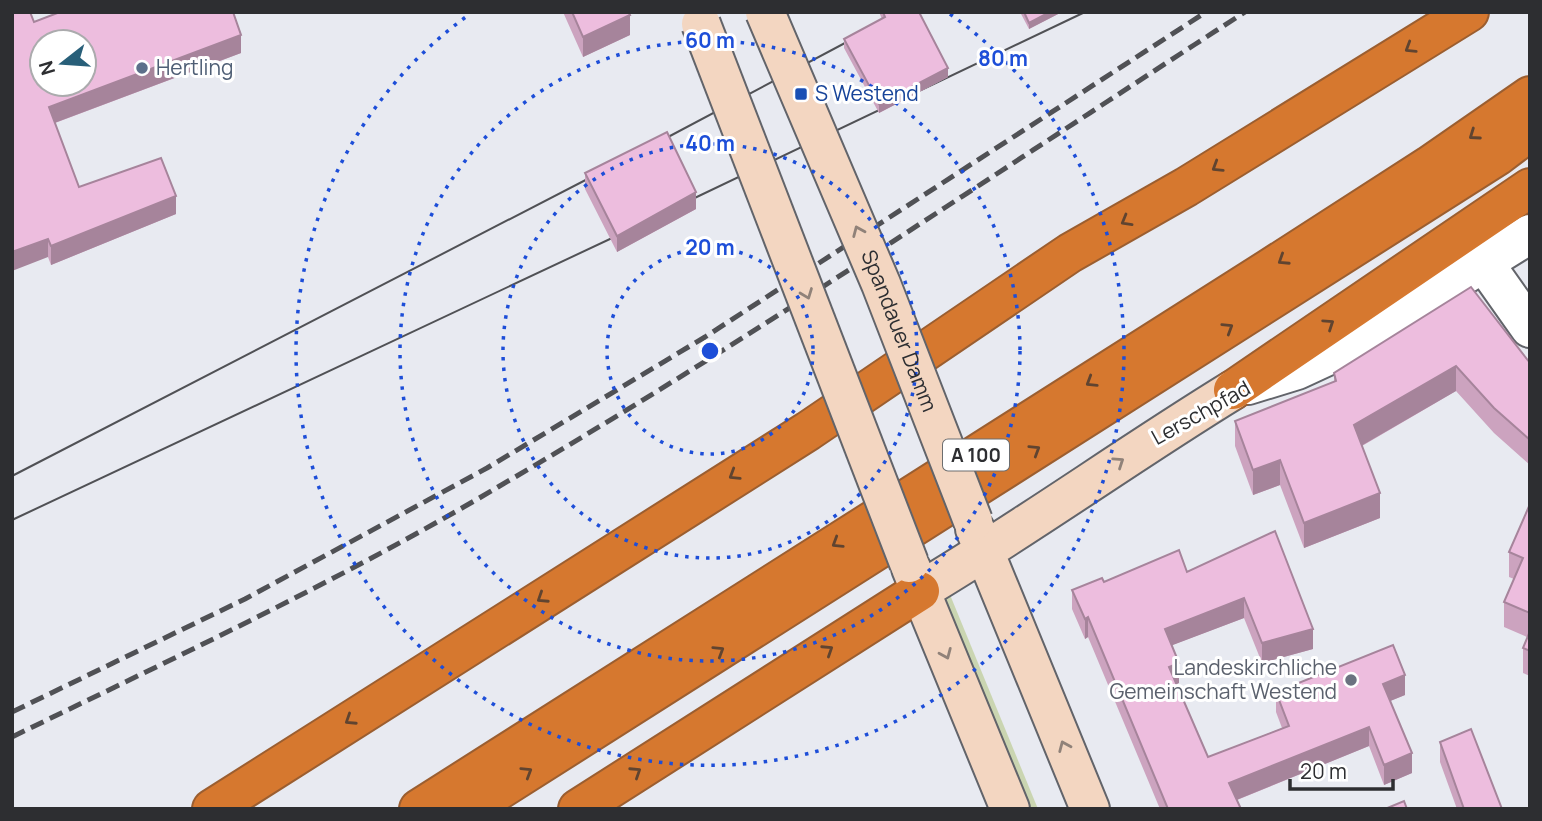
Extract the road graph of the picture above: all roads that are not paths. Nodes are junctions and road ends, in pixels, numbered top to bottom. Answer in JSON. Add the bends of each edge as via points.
{"nodes":[{"id":1,"x":765,"y":12,"type":"edge"},
{"id":2,"x":1469,"y":12,"type":"edge"},
{"id":3,"x":698,"y":18,"type":"edge"},
{"id":4,"x":1530,"y":96,"type":"edge"},
{"id":5,"x":1530,"y":131,"type":"edge"},
{"id":6,"x":1530,"y":188,"type":"edge"},
{"id":7,"x":1530,"y":234,"type":"edge"},
{"id":8,"x":1485,"y":263,"type":"junction"},
{"id":9,"x":1530,"y":328,"type":"edge"},
{"id":10,"x":912,"y":362,"type":"junction"},
{"id":11,"x":1233,"y":390,"type":"junction"},
{"id":12,"x":850,"y":404,"type":"junction"},
{"id":13,"x":978,"y":537,"type":"junction"},
{"id":14,"x":914,"y":577,"type":"junction"},
{"id":15,"x":212,"y":809,"type":"edge"},
{"id":16,"x":419,"y":809,"type":"edge"},
{"id":17,"x":469,"y":809,"type":"edge"},
{"id":18,"x":578,"y":809,"type":"edge"},
{"id":19,"x":1010,"y":809,"type":"edge"},
{"id":20,"x":1090,"y":809,"type":"edge"}],
"edges":[{"from":10,"to":1,"type":"main road","name":"Spandauer Damm","one_way":true,"bridge":true},
{"from":2,"to":10,"type":"highway","one_way":true,"via":[[1070,253]]},
{"from":3,"to":12,"type":"main road","one_way":true,"bridge":true},
{"from":4,"to":16,"type":"highway","number":"A 100","one_way":true,"via":[[1418,173]]},
{"from":17,"to":5,"type":"highway","number":"A 100","one_way":true,"via":[[1257,310]]},
{"from":11,"to":6,"type":"highway","one_way":true},
{"from":7,"to":8,"type":"street","name":"Lerschpfad"},
{"from":8,"to":9,"type":"street"},
{"from":8,"to":11,"type":"street","name":"Lerschpfad","via":[[1325,358]]},
{"from":10,"to":12,"type":"highway"},
{"from":10,"to":13,"type":"main road","name":"Spandauer Damm","bridge":true},
{"from":13,"to":11,"type":"main road","name":"Lerschpfad","one_way":true},
{"from":12,"to":14,"type":"main road","bridge":true},
{"from":12,"to":15,"type":"highway","one_way":true},
{"from":13,"to":14,"type":"main road","name":"Lerschpfad"},
{"from":20,"to":13,"type":"main road","name":"Spandauer Damm","one_way":true},
{"from":18,"to":14,"type":"highway","one_way":true},
{"from":14,"to":19,"type":"main road","one_way":true}]}
